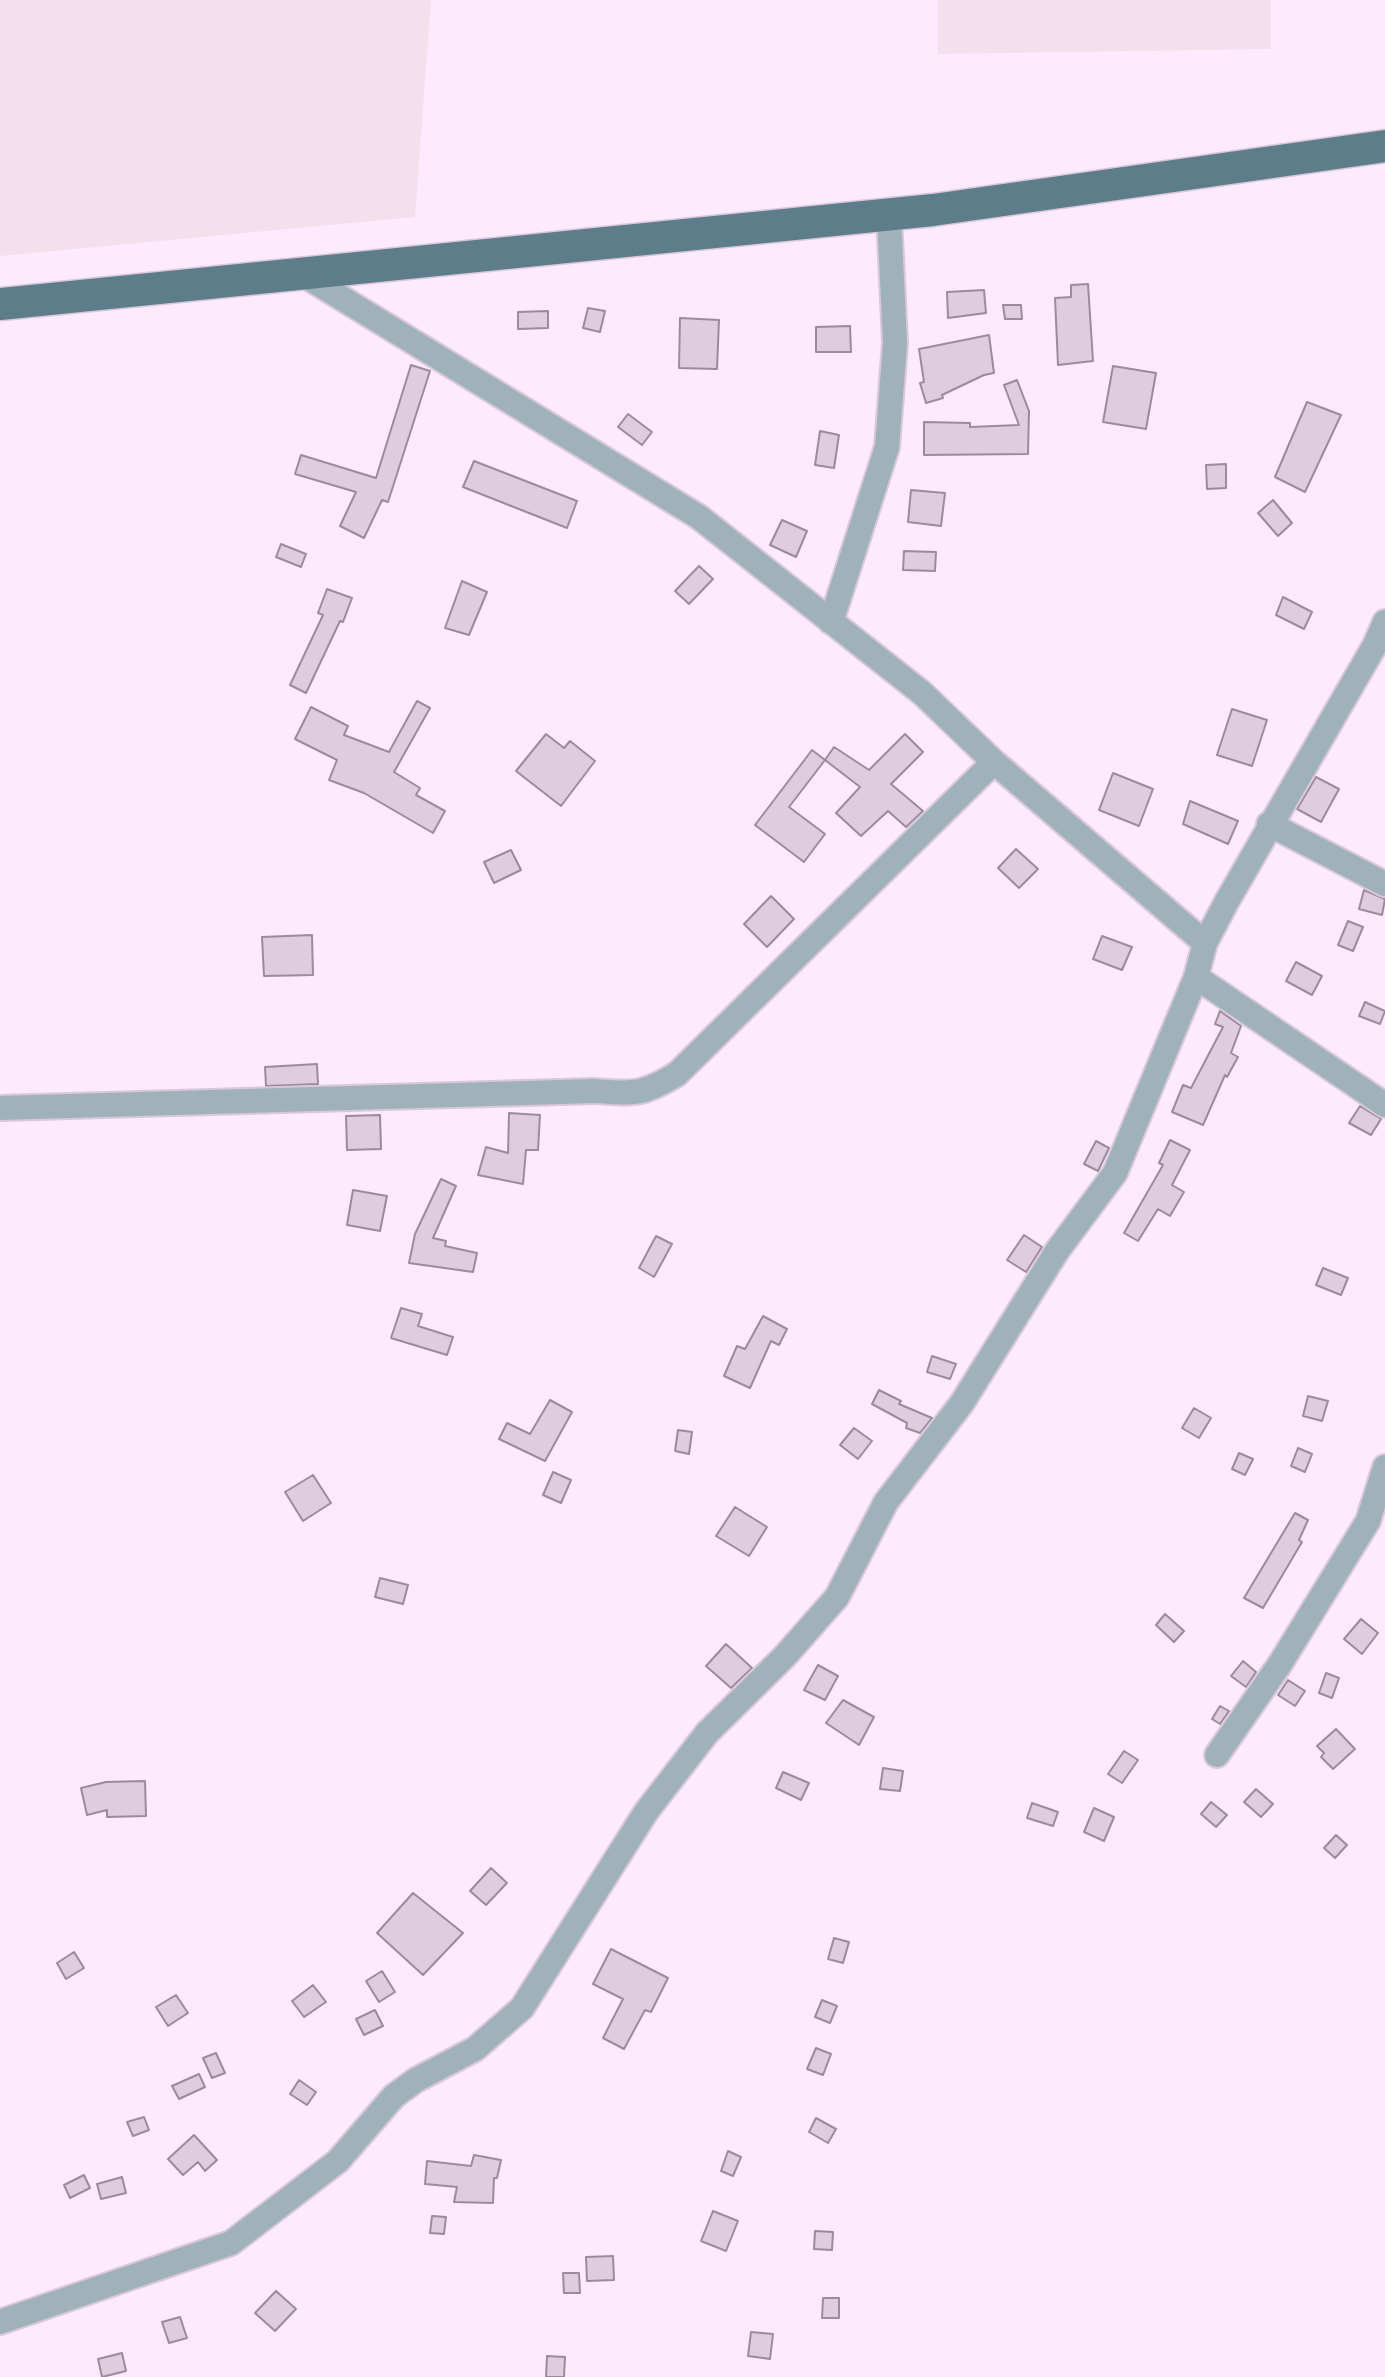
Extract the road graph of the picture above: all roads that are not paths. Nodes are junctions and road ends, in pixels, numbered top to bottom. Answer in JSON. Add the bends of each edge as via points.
{"nodes":[{"id":1,"x":1385,"y":146,"type":"edge"},
{"id":2,"x":889,"y":215,"type":"junction"},
{"id":3,"x":304,"y":275,"type":"junction"},
{"id":4,"x":0,"y":304,"type":"edge"},
{"id":5,"x":831,"y":622,"type":"junction"},
{"id":6,"x":1385,"y":622,"type":"edge"},
{"id":7,"x":1380,"y":648,"type":"edge"},
{"id":8,"x":994,"y":762,"type":"junction"},
{"id":9,"x":1269,"y":824,"type":"junction"},
{"id":10,"x":1385,"y":884,"type":"edge"},
{"id":11,"x":1205,"y":943,"type":"junction"},
{"id":12,"x":1196,"y":977,"type":"junction"},
{"id":13,"x":1385,"y":1105,"type":"edge"},
{"id":14,"x":0,"y":1108,"type":"edge"},
{"id":15,"x":1385,"y":1467,"type":"edge"},
{"id":16,"x":1217,"y":1755,"type":"dead end"},
{"id":17,"x":0,"y":2322,"type":"edge"}],
"edges":[{"from":1,"to":2,"type":"main road"},
{"from":2,"to":3,"type":"main road"},
{"from":2,"to":5,"type":"street","via":[[895,343],[887,447]]},
{"from":3,"to":4,"type":"main road"},
{"from":3,"to":5,"type":"street","via":[[699,517]]},
{"from":5,"to":8,"type":"street","via":[[922,693]]},
{"from":6,"to":7,"type":"street"},
{"from":7,"to":9,"type":"street"},
{"from":8,"to":11,"type":"street"},
{"from":8,"to":14,"type":"street","via":[[677,1074],[652,1089]]},
{"from":9,"to":10,"type":"street"},
{"from":9,"to":11,"type":"street"},
{"from":11,"to":12,"type":"street"},
{"from":12,"to":13,"type":"street"},
{"from":12,"to":17,"type":"street","via":[[1115,1173],[1057,1251],[962,1403],[886,1502],[837,1597],[707,1733],[646,1812],[522,2008],[475,2049],[394,2096],[338,2161],[231,2244]]},
{"from":15,"to":16,"type":"street","via":[[1368,1521],[1280,1664]]}]}
